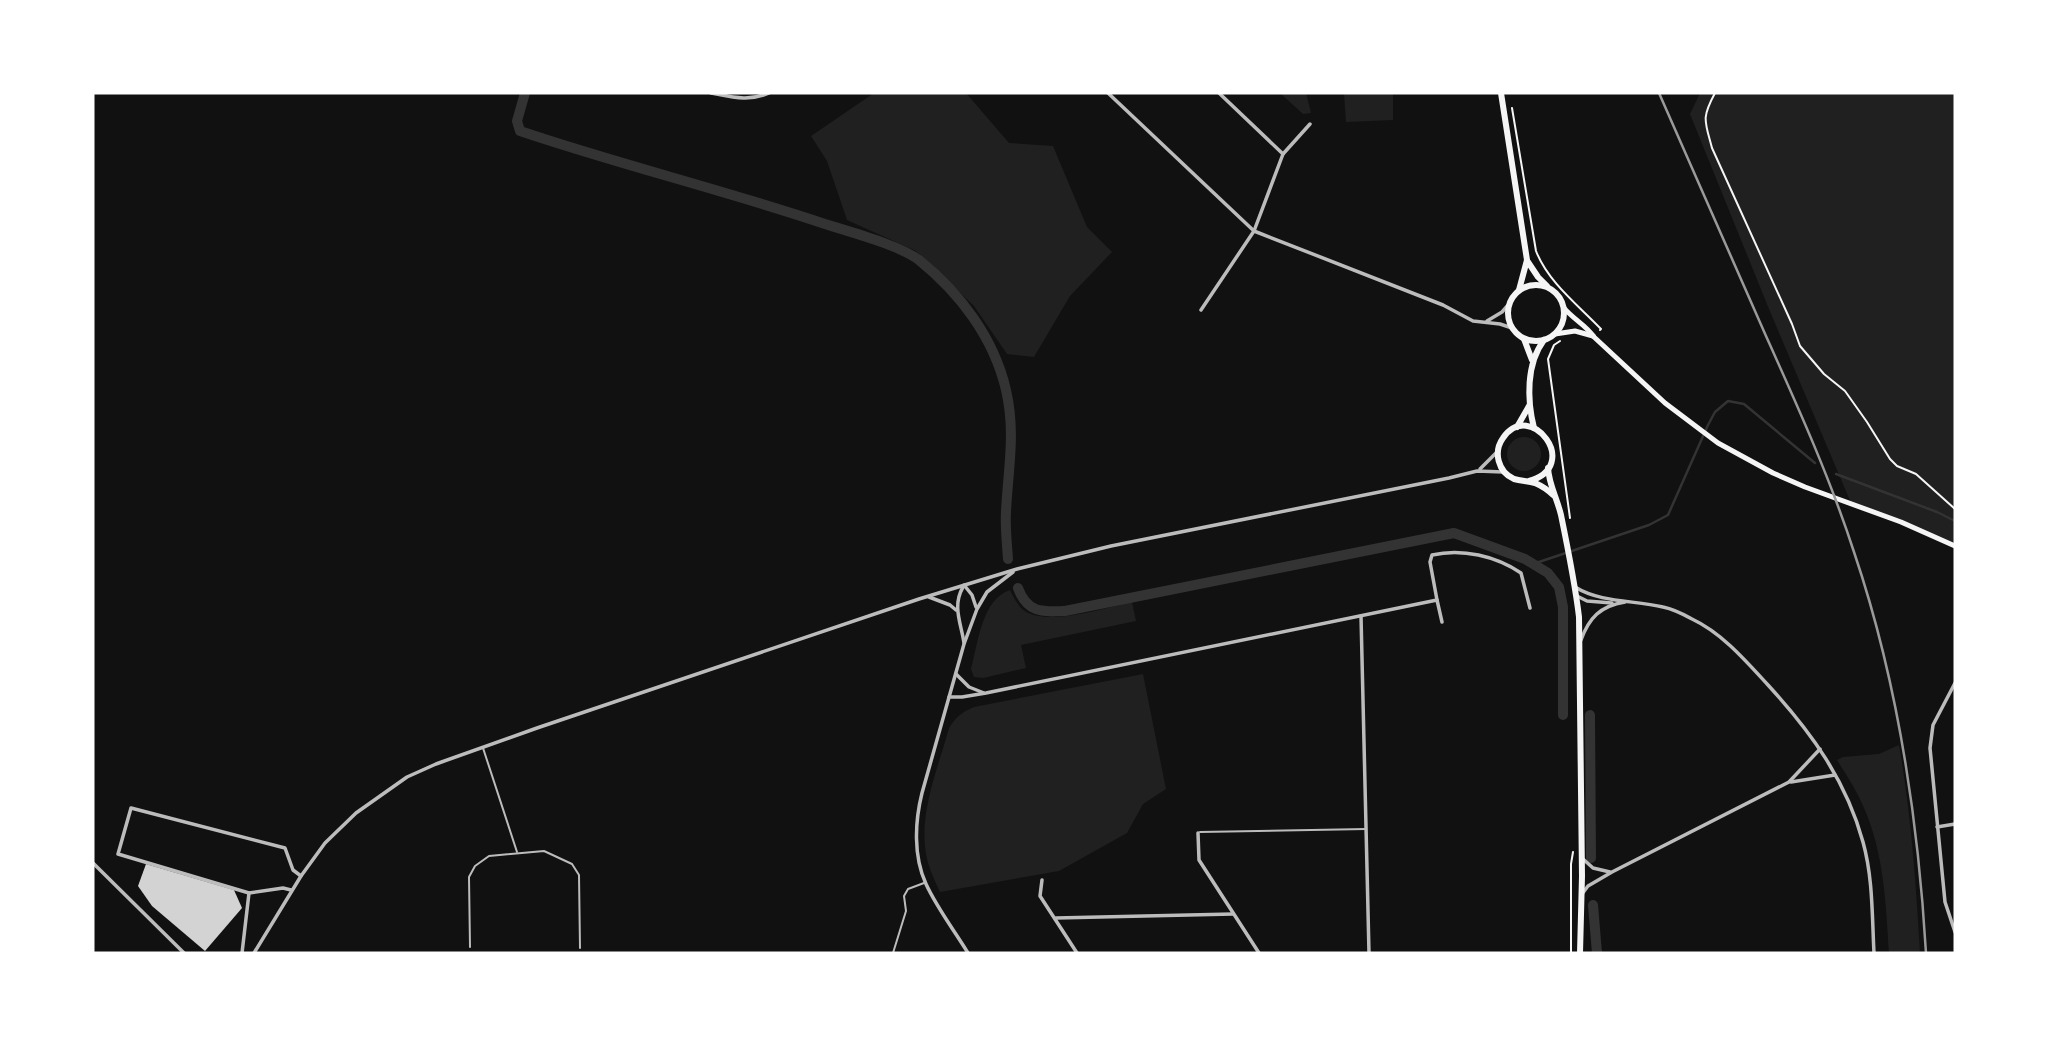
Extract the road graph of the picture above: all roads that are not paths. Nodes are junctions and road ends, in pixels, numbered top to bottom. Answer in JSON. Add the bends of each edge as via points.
{"nodes":[{"id":1,"x":711,"y":93,"type":"edge"},
{"id":2,"x":769,"y":93,"type":"edge"},
{"id":3,"x":1108,"y":93,"type":"edge"},
{"id":4,"x":1219,"y":93,"type":"edge"},
{"id":5,"x":1501,"y":93,"type":"edge"},
{"id":6,"x":1310,"y":124,"type":"dead end"},
{"id":7,"x":1283,"y":154,"type":"junction"},
{"id":8,"x":1254,"y":231,"type":"junction"},
{"id":9,"x":1527,"y":260,"type":"junction"},
{"id":10,"x":1547,"y":286,"type":"junction"},
{"id":11,"x":1519,"y":290,"type":"junction"},
{"id":12,"x":1509,"y":304,"type":"junction"},
{"id":13,"x":1564,"y":308,"type":"junction"},
{"id":14,"x":1201,"y":310,"type":"dead end"},
{"id":15,"x":1485,"y":322,"type":"junction"},
{"id":16,"x":1512,"y":328,"type":"junction"},
{"id":17,"x":1555,"y":334,"type":"junction"},
{"id":18,"x":1594,"y":337,"type":"junction"},
{"id":19,"x":1524,"y":339,"type":"junction"},
{"id":20,"x":1544,"y":340,"type":"junction"},
{"id":21,"x":1532,"y":360,"type":"junction"},
{"id":22,"x":1529,"y":405,"type":"junction"},
{"id":23,"x":1517,"y":427,"type":"junction"},
{"id":24,"x":1534,"y":428,"type":"junction"},
{"id":25,"x":1498,"y":450,"type":"junction"},
{"id":26,"x":1548,"y":468,"type":"junction"},
{"id":27,"x":1478,"y":471,"type":"junction"},
{"id":28,"x":1506,"y":473,"type":"junction"},
{"id":29,"x":1529,"y":481,"type":"junction"},
{"id":30,"x":1555,"y":496,"type":"junction"},
{"id":31,"x":1955,"y":545,"type":"edge"},
{"id":32,"x":1017,"y":569,"type":"junction"},
{"id":33,"x":964,"y":585,"type":"junction"},
{"id":34,"x":1575,"y":587,"type":"junction"},
{"id":35,"x":1577,"y":596,"type":"junction"},
{"id":36,"x":926,"y":597,"type":"junction"},
{"id":37,"x":1437,"y":600,"type":"junction"},
{"id":38,"x":1627,"y":602,"type":"junction"},
{"id":39,"x":1616,"y":603,"type":"junction"},
{"id":40,"x":1530,"y":608,"type":"dead end"},
{"id":41,"x":977,"y":609,"type":"junction"},
{"id":42,"x":957,"y":611,"type":"junction"},
{"id":43,"x":1361,"y":616,"type":"junction"},
{"id":44,"x":1442,"y":622,"type":"dead end"},
{"id":45,"x":1581,"y":643,"type":"junction"},
{"id":46,"x":964,"y":644,"type":"junction"},
{"id":47,"x":956,"y":674,"type":"junction"},
{"id":48,"x":1955,"y":683,"type":"edge"},
{"id":49,"x":986,"y":693,"type":"junction"},
{"id":50,"x":949,"y":697,"type":"junction"},
{"id":51,"x":482,"y":747,"type":"junction"},
{"id":52,"x":1820,"y":749,"type":"junction"},
{"id":53,"x":1837,"y":775,"type":"junction"},
{"id":54,"x":1789,"y":782,"type":"junction"},
{"id":55,"x":1955,"y":824,"type":"edge"},
{"id":56,"x":1937,"y":827,"type":"junction"},
{"id":57,"x":1367,"y":829,"type":"junction"},
{"id":58,"x":1198,"y":832,"type":"joint"},
{"id":59,"x":518,"y":853,"type":"junction"},
{"id":60,"x":1582,"y":858,"type":"junction"},
{"id":61,"x":93,"y":863,"type":"edge"},
{"id":62,"x":1612,"y":872,"type":"junction"},
{"id":63,"x":301,"y":876,"type":"junction"},
{"id":64,"x":1042,"y":880,"type":"dead end"},
{"id":65,"x":925,"y":882,"type":"junction"},
{"id":66,"x":292,"y":891,"type":"junction"},
{"id":67,"x":248,"y":893,"type":"junction"},
{"id":68,"x":1581,"y":895,"type":"junction"},
{"id":69,"x":1233,"y":914,"type":"junction"},
{"id":70,"x":1056,"y":918,"type":"junction"},
{"id":71,"x":1955,"y":932,"type":"edge"},
{"id":72,"x":470,"y":947,"type":"dead end"},
{"id":73,"x":580,"y":948,"type":"dead end"},
{"id":74,"x":184,"y":953,"type":"edge"},
{"id":75,"x":242,"y":953,"type":"edge"},
{"id":76,"x":254,"y":953,"type":"edge"},
{"id":77,"x":893,"y":953,"type":"edge"},
{"id":78,"x":968,"y":953,"type":"edge"},
{"id":79,"x":1077,"y":953,"type":"edge"},
{"id":80,"x":1259,"y":953,"type":"edge"},
{"id":81,"x":1369,"y":953,"type":"edge"},
{"id":82,"x":1580,"y":953,"type":"edge"},
{"id":83,"x":1874,"y":953,"type":"edge"}],
"edges":[{"from":1,"to":2,"type":"street","via":[[743,99]]},
{"from":3,"to":8,"type":"street"},
{"from":4,"to":7,"type":"street"},
{"from":5,"to":9,"type":"main road"},
{"from":6,"to":7,"type":"street"},
{"from":7,"to":8,"type":"street"},
{"from":8,"to":14,"type":"street"},
{"from":8,"to":15,"type":"street"},
{"from":9,"to":10,"type":"main road"},
{"from":9,"to":11,"type":"main road"},
{"from":10,"to":11,"type":"main road"},
{"from":10,"to":13,"type":"main road"},
{"from":11,"to":12,"type":"main road"},
{"from":12,"to":15,"type":"street"},
{"from":12,"to":16,"type":"main road"},
{"from":13,"to":17,"type":"main road","via":[[1564,321]]},
{"from":13,"to":18,"type":"main road"},
{"from":15,"to":16,"type":"street"},
{"from":16,"to":19,"type":"main road"},
{"from":17,"to":18,"type":"main road","via":[[1576,331]]},
{"from":17,"to":20,"type":"main road"},
{"from":18,"to":31,"type":"main road","via":[[1665,403],[1715,440],[1773,473]]},
{"from":19,"to":20,"type":"main road"},
{"from":19,"to":21,"type":"main road"},
{"from":20,"to":21,"type":"main road"},
{"from":21,"to":22,"type":"main road"},
{"from":22,"to":23,"type":"main road"},
{"from":22,"to":24,"type":"main road"},
{"from":23,"to":24,"type":"main road"},
{"from":23,"to":25,"type":"main road","via":[[1506,434]]},
{"from":24,"to":26,"type":"main road","via":[[1550,443]]},
{"from":25,"to":27,"type":"street"},
{"from":25,"to":28,"type":"main road","via":[[1498,461]]},
{"from":26,"to":29,"type":"main road"},
{"from":26,"to":30,"type":"main road"},
{"from":27,"to":28,"type":"street"},
{"from":27,"to":32,"type":"street"},
{"from":28,"to":29,"type":"main road"},
{"from":29,"to":30,"type":"main road"},
{"from":30,"to":34,"type":"main road"},
{"from":32,"to":33,"type":"street"},
{"from":32,"to":41,"type":"street","via":[[987,592]]},
{"from":33,"to":36,"type":"street"},
{"from":33,"to":41,"type":"street"},
{"from":33,"to":42,"type":"street"},
{"from":34,"to":35,"type":"main road"},
{"from":34,"to":38,"type":"street"},
{"from":35,"to":39,"type":"street"},
{"from":35,"to":45,"type":"main road"},
{"from":36,"to":42,"type":"street"},
{"from":36,"to":51,"type":"street"},
{"from":37,"to":40,"type":"street","via":[[1432,555],[1473,553],[1521,573]]},
{"from":37,"to":43,"type":"street"},
{"from":37,"to":44,"type":"street"},
{"from":38,"to":39,"type":"street"},
{"from":38,"to":52,"type":"street","via":[[1666,607],[1696,620],[1724,640],[1780,698]]},
{"from":39,"to":45,"type":"street","via":[[1592,618]]},
{"from":41,"to":46,"type":"street"},
{"from":42,"to":46,"type":"street"},
{"from":43,"to":49,"type":"street"},
{"from":43,"to":57,"type":"street"},
{"from":45,"to":60,"type":"main road"},
{"from":46,"to":47,"type":"street"},
{"from":47,"to":49,"type":"street","via":[[969,687]]},
{"from":47,"to":50,"type":"street"},
{"from":48,"to":56,"type":"street","via":[[1931,737]]},
{"from":49,"to":50,"type":"street"},
{"from":50,"to":65,"type":"street","via":[[917,816]]},
{"from":51,"to":59,"type":"lane"},
{"from":51,"to":63,"type":"street","via":[[419,771],[388,789],[325,843]]},
{"from":52,"to":53,"type":"street"},
{"from":52,"to":54,"type":"street"},
{"from":53,"to":54,"type":"street"},
{"from":53,"to":83,"type":"street","via":[[1863,843]]},
{"from":54,"to":62,"type":"street"},
{"from":55,"to":56,"type":"street"},
{"from":56,"to":71,"type":"street","via":[[1945,902]]},
{"from":57,"to":58,"type":"lane"},
{"from":57,"to":81,"type":"street"},
{"from":58,"to":69,"type":"street","via":[[1199,860]]},
{"from":59,"to":72,"type":"lane","via":[[489,856],[468,877]]},
{"from":59,"to":73,"type":"lane","via":[[544,852],[572,864],[579,875]]},
{"from":60,"to":62,"type":"street","via":[[1593,868]]},
{"from":60,"to":68,"type":"main road"},
{"from":61,"to":74,"type":"street"},
{"from":62,"to":68,"type":"street"},
{"from":63,"to":66,"type":"street"},
{"from":63,"to":67,"type":"street","via":[[293,870],[285,849],[131,808],[118,854]]},
{"from":64,"to":70,"type":"street","via":[[1040,896]]},
{"from":65,"to":77,"type":"lane","via":[[908,889],[904,896],[906,911]]},
{"from":65,"to":78,"type":"street"},
{"from":66,"to":67,"type":"street"},
{"from":66,"to":76,"type":"street"},
{"from":67,"to":75,"type":"street"},
{"from":68,"to":82,"type":"main road"},
{"from":69,"to":70,"type":"street"},
{"from":69,"to":80,"type":"street"},
{"from":70,"to":79,"type":"street"}]}
